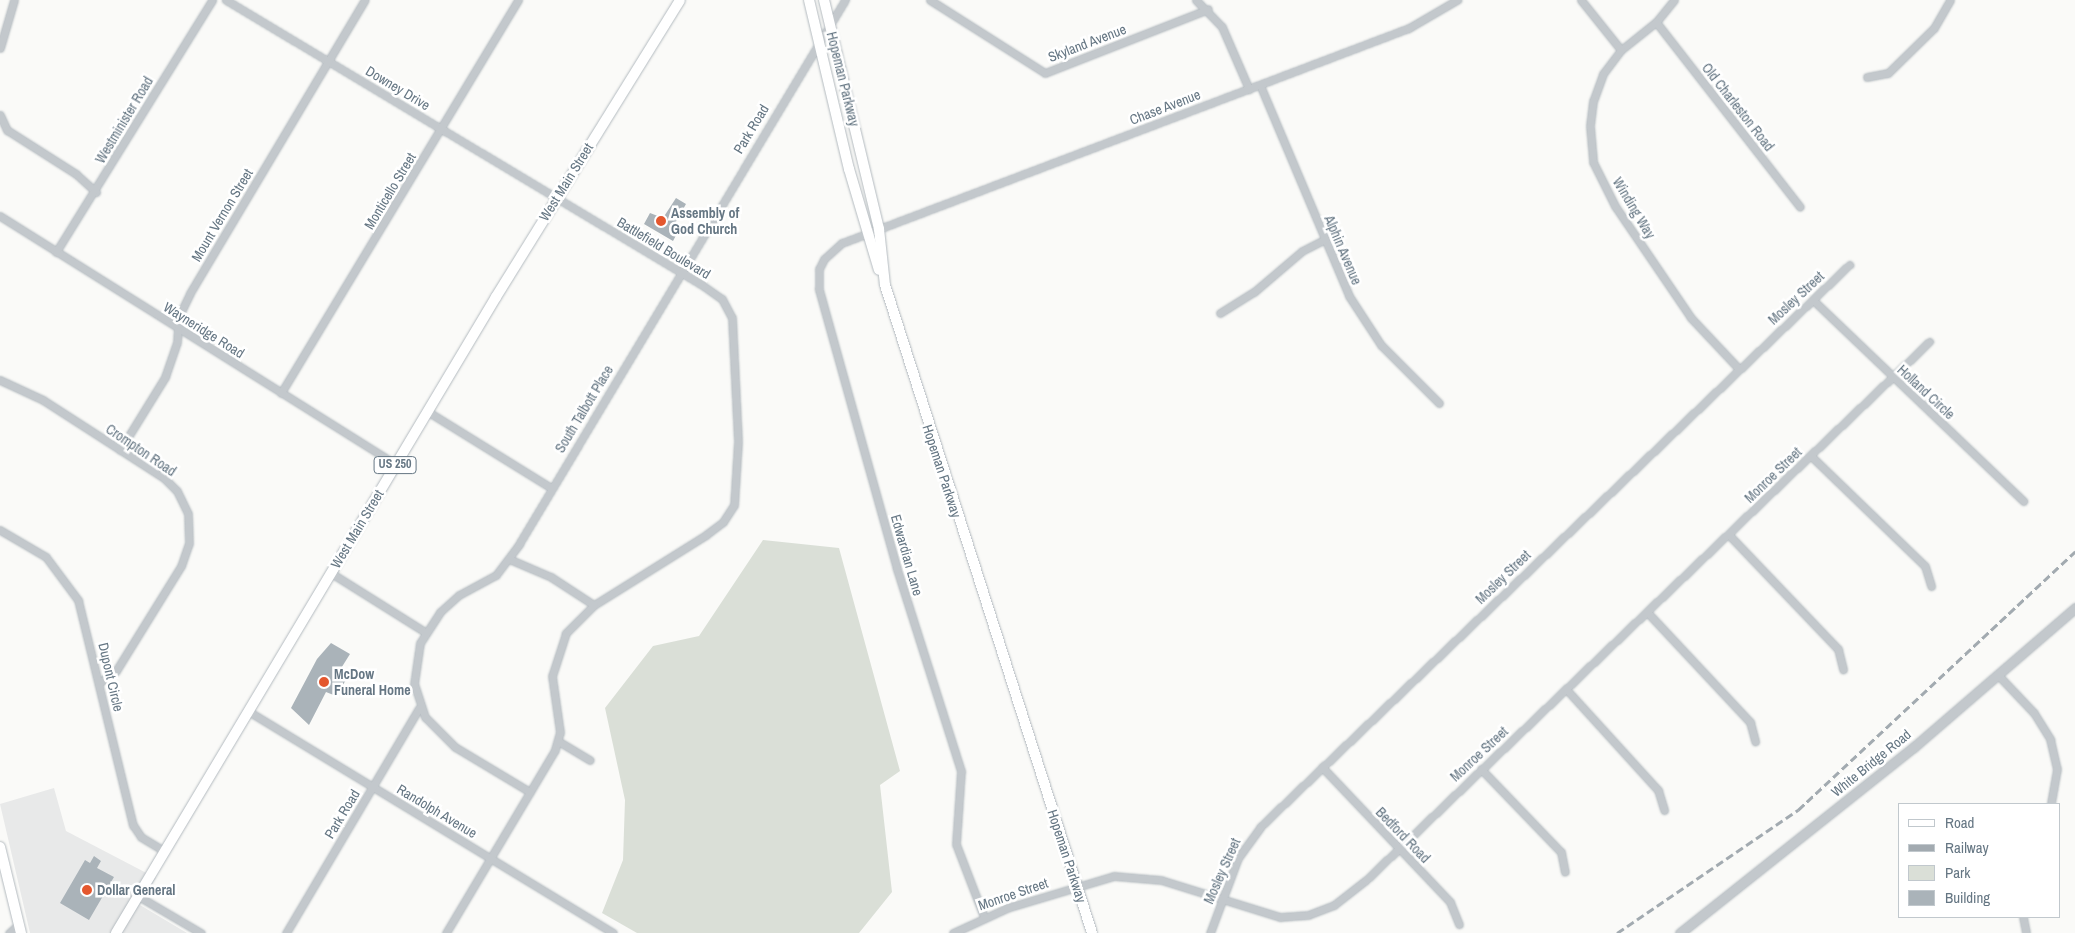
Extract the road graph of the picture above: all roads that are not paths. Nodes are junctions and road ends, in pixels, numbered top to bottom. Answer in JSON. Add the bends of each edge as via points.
{"nodes":[{"id":1,"x":14,"y":0,"type":"edge"},
{"id":2,"x":212,"y":0,"type":"edge"},
{"id":3,"x":226,"y":0,"type":"edge"},
{"id":4,"x":365,"y":0,"type":"edge"},
{"id":5,"x":518,"y":0,"type":"edge"},
{"id":6,"x":680,"y":0,"type":"edge"},
{"id":7,"x":809,"y":0,"type":"edge"},
{"id":8,"x":824,"y":0,"type":"edge"},
{"id":9,"x":845,"y":0,"type":"edge"},
{"id":10,"x":930,"y":0,"type":"edge"},
{"id":11,"x":1196,"y":0,"type":"edge"},
{"id":12,"x":1443,"y":0,"type":"edge"},
{"id":13,"x":1457,"y":0,"type":"edge"},
{"id":14,"x":1581,"y":0,"type":"edge"},
{"id":15,"x":1674,"y":0,"type":"edge"},
{"id":16,"x":1950,"y":0,"type":"edge"},
{"id":17,"x":1448,"y":7,"type":"junction"},
{"id":18,"x":1208,"y":9,"type":"junction"},
{"id":19,"x":1656,"y":22,"type":"junction"},
{"id":20,"x":830,"y":25,"type":"junction"},
{"id":21,"x":819,"y":41,"type":"junction"},
{"id":22,"x":0,"y":48,"type":"edge"},
{"id":23,"x":1620,"y":50,"type":"junction"},
{"id":24,"x":329,"y":61,"type":"junction"},
{"id":25,"x":1867,"y":77,"type":"dead end"},
{"id":26,"x":1260,"y":84,"type":"junction"},
{"id":27,"x":1249,"y":89,"type":"junction"},
{"id":28,"x":0,"y":115,"type":"edge"},
{"id":29,"x":442,"y":129,"type":"junction"},
{"id":30,"x":96,"y":192,"type":"junction"},
{"id":31,"x":556,"y":198,"type":"junction"},
{"id":32,"x":1800,"y":207,"type":"dead end"},
{"id":33,"x":0,"y":216,"type":"edge"},
{"id":34,"x":879,"y":230,"type":"junction"},
{"id":35,"x":866,"y":234,"type":"junction"},
{"id":36,"x":1324,"y":240,"type":"junction"},
{"id":37,"x":56,"y":252,"type":"junction"},
{"id":38,"x":1849,"y":264,"type":"dead end"},
{"id":39,"x":681,"y":272,"type":"junction"},
{"id":40,"x":885,"y":285,"type":"junction"},
{"id":41,"x":1813,"y":300,"type":"junction"},
{"id":42,"x":1220,"y":313,"type":"dead end"},
{"id":43,"x":178,"y":328,"type":"junction"},
{"id":44,"x":1929,"y":342,"type":"dead end"},
{"id":45,"x":1739,"y":369,"type":"junction"},
{"id":46,"x":1892,"y":378,"type":"junction"},
{"id":47,"x":0,"y":380,"type":"edge"},
{"id":48,"x":281,"y":393,"type":"junction"},
{"id":49,"x":1439,"y":403,"type":"dead end"},
{"id":50,"x":427,"y":411,"type":"junction"},
{"id":51,"x":120,"y":450,"type":"junction"},
{"id":52,"x":1811,"y":456,"type":"junction"},
{"id":53,"x":396,"y":464,"type":"junction"},
{"id":54,"x":551,"y":488,"type":"junction"},
{"id":55,"x":2023,"y":501,"type":"dead end"},
{"id":56,"x":0,"y":530,"type":"edge"},
{"id":57,"x":1729,"y":535,"type":"junction"},
{"id":58,"x":509,"y":558,"type":"junction"},
{"id":59,"x":330,"y":573,"type":"junction"},
{"id":60,"x":1931,"y":586,"type":"dead end"},
{"id":61,"x":594,"y":605,"type":"junction"},
{"id":62,"x":2075,"y":608,"type":"edge"},
{"id":63,"x":1647,"y":612,"type":"junction"},
{"id":64,"x":425,"y":632,"type":"junction"},
{"id":65,"x":1843,"y":669,"type":"dead end"},
{"id":66,"x":1998,"y":675,"type":"junction"},
{"id":67,"x":99,"y":683,"type":"junction"},
{"id":68,"x":1566,"y":689,"type":"junction"},
{"id":69,"x":419,"y":708,"type":"junction"},
{"id":70,"x":248,"y":711,"type":"junction"},
{"id":71,"x":558,"y":742,"type":"junction"},
{"id":72,"x":1756,"y":742,"type":"dead end"},
{"id":73,"x":590,"y":760,"type":"dead end"},
{"id":74,"x":1322,"y":767,"type":"junction"},
{"id":75,"x":1481,"y":769,"type":"junction"},
{"id":76,"x":373,"y":787,"type":"junction"},
{"id":77,"x":530,"y":792,"type":"junction"},
{"id":78,"x":2051,"y":803,"type":"edge"},
{"id":79,"x":1664,"y":810,"type":"dead end"},
{"id":80,"x":0,"y":847,"type":"edge"},
{"id":81,"x":1399,"y":848,"type":"junction"},
{"id":82,"x":164,"y":852,"type":"junction"},
{"id":83,"x":490,"y":858,"type":"junction"},
{"id":84,"x":1565,"y":872,"type":"dead end"},
{"id":85,"x":3,"y":874,"type":"edge"},
{"id":86,"x":1077,"y":886,"type":"junction"},
{"id":87,"x":138,"y":896,"type":"junction"},
{"id":88,"x":1221,"y":900,"type":"junction"},
{"id":89,"x":984,"y":917,"type":"junction"},
{"id":90,"x":2023,"y":918,"type":"edge"},
{"id":91,"x":1459,"y":924,"type":"dead end"},
{"id":92,"x":20,"y":929,"type":"edge"},
{"id":93,"x":608,"y":932,"type":"edge"},
{"id":94,"x":9,"y":933,"type":"edge"},
{"id":95,"x":116,"y":933,"type":"edge"},
{"id":96,"x":201,"y":933,"type":"edge"},
{"id":97,"x":286,"y":933,"type":"edge"},
{"id":98,"x":446,"y":933,"type":"edge"},
{"id":99,"x":953,"y":933,"type":"edge"},
{"id":100,"x":1092,"y":933,"type":"edge"},
{"id":101,"x":1210,"y":933,"type":"edge"},
{"id":102,"x":1680,"y":933,"type":"edge"},
{"id":103,"x":2026,"y":933,"type":"edge"}],
"edges":[{"from":1,"to":22,"type":"street"},
{"from":2,"to":30,"type":"street","name":"Westminister Road"},
{"from":3,"to":24,"type":"street","name":"Downey Drive"},
{"from":4,"to":24,"type":"street","name":"Mount Vernon Street"},
{"from":5,"to":29,"type":"street","name":"Monticello Street"},
{"from":6,"to":31,"type":"main road","name":"West Main Street","number":"US 250"},
{"from":7,"to":21,"type":"main road"},
{"from":8,"to":20,"type":"main road","name":"Hopeman Parkway"},
{"from":9,"to":20,"type":"street","name":"Park Road"},
{"from":10,"to":18,"type":"street","name":"Skyland Avenue","via":[[1045,73]]},
{"from":11,"to":18,"type":"street"},
{"from":12,"to":17,"type":"street"},
{"from":13,"to":17,"type":"street","name":"Chase Avenue"},
{"from":14,"to":23,"type":"street"},
{"from":15,"to":19,"type":"street","name":"Winding Way"},
{"from":16,"to":25,"type":"street","via":[[1934,28],[1888,73]]},
{"from":17,"to":26,"type":"street","name":"Chase Avenue","via":[[1409,28]]},
{"from":18,"to":27,"type":"street","via":[[1222,27]]},
{"from":19,"to":23,"type":"street","name":"Winding Way"},
{"from":19,"to":32,"type":"street","name":"Old Charleston Road"},
{"from":20,"to":21,"type":"street","name":"Park Road"},
{"from":20,"to":34,"type":"main road","name":"Hopeman Parkway"},
{"from":21,"to":35,"type":"main road"},
{"from":21,"to":39,"type":"street","name":"Park Road"},
{"from":23,"to":45,"type":"street","name":"Winding Way","via":[[1603,74],[1593,101],[1590,126],[1593,162],[1615,206],[1691,318]]},
{"from":24,"to":29,"type":"street","name":"Downey Drive"},
{"from":24,"to":43,"type":"street","name":"Mount Vernon Street","via":[[190,293]]},
{"from":26,"to":27,"type":"street","name":"Chase Avenue"},
{"from":26,"to":36,"type":"street","name":"Alphin Avenue"},
{"from":27,"to":34,"type":"street","name":"Chase Avenue"},
{"from":28,"to":30,"type":"street","via":[[8,130],[84,179]]},
{"from":29,"to":31,"type":"street","name":"Downey Drive"},
{"from":29,"to":48,"type":"street","name":"Monticello Street"},
{"from":30,"to":37,"type":"street","name":"Westminister Road"},
{"from":31,"to":39,"type":"street","name":"Battlefield Boulevard"},
{"from":31,"to":50,"type":"main road","name":"West Main Street","number":"US 250"},
{"from":33,"to":37,"type":"street","name":"Wayneridge Road"},
{"from":34,"to":35,"type":"street","name":"Edwardian Lane"},
{"from":34,"to":40,"type":"main road","name":"Hopeman Parkway"},
{"from":35,"to":40,"type":"main road"},
{"from":35,"to":89,"type":"street","name":"Edwardian Lane","via":[[830,252],[819,269],[819,289],[897,569],[961,770],[956,844]]},
{"from":36,"to":42,"type":"street","via":[[1302,251],[1254,292]]},
{"from":36,"to":49,"type":"street","name":"Alphin Avenue","via":[[1349,296],[1370,331],[1409,377]]},
{"from":37,"to":43,"type":"street","name":"Wayneridge Road"},
{"from":38,"to":41,"type":"street","name":"Mosley Street"},
{"from":39,"to":54,"type":"street","name":"South Talbott Place"},
{"from":39,"to":61,"type":"street","name":"Battlefield Boulevard","via":[[722,299],[732,318],[738,479],[734,505],[723,522],[706,535]]},
{"from":40,"to":86,"type":"main road","name":"Hopeman Parkway"},
{"from":41,"to":45,"type":"street","name":"Mosley Street"},
{"from":41,"to":46,"type":"street","name":"Holland Circle"},
{"from":43,"to":48,"type":"street","name":"Wayneridge Road"},
{"from":43,"to":51,"type":"street","name":"Mount Vernon Street","via":[[165,377]]},
{"from":44,"to":46,"type":"street","name":"Monroe Street"},
{"from":45,"to":74,"type":"street","name":"Mosley Street"},
{"from":46,"to":52,"type":"street","name":"Monroe Street"},
{"from":46,"to":55,"type":"street","name":"Holland Circle"},
{"from":47,"to":51,"type":"street","name":"Crompton Road","via":[[43,400]]},
{"from":48,"to":53,"type":"street","name":"Wayneridge Road"},
{"from":50,"to":53,"type":"main road","name":"West Main Street","number":"US 250"},
{"from":50,"to":54,"type":"street"},
{"from":51,"to":67,"type":"street","name":"Crompton Road","via":[[177,491],[188,514],[190,536],[181,566],[137,639],[116,671]]},
{"from":52,"to":57,"type":"street","name":"Monroe Street"},
{"from":52,"to":60,"type":"street","via":[[1925,566]]},
{"from":53,"to":59,"type":"main road","name":"West Main Street","number":"US 250"},
{"from":54,"to":58,"type":"street","name":"South Talbott Place"},
{"from":56,"to":67,"type":"street","name":"Dupont Circle","via":[[38,550],[70,588],[83,615]]},
{"from":57,"to":63,"type":"street","name":"Monroe Street"},
{"from":57,"to":65,"type":"street","via":[[1838,649]]},
{"from":58,"to":61,"type":"street","via":[[551,577]]},
{"from":58,"to":64,"type":"street","name":"South Talbott Place","via":[[496,574],[449,603]]},
{"from":59,"to":64,"type":"street"},
{"from":59,"to":70,"type":"main road","name":"West Main Street","number":"US 250"},
{"from":61,"to":71,"type":"street","via":[[572,626],[555,658],[552,684]]},
{"from":62,"to":66,"type":"street","name":"White Bridge Road"},
{"from":63,"to":68,"type":"street","name":"Monroe Street"},
{"from":63,"to":72,"type":"street","via":[[1750,722]]},
{"from":64,"to":69,"type":"street","via":[[414,673]]},
{"from":66,"to":78,"type":"street","via":[[2034,713],[2050,739],[2057,769]]},
{"from":66,"to":102,"type":"street","name":"White Bridge Road","via":[[1914,747]]},
{"from":67,"to":82,"type":"street","name":"Dupont Circle","via":[[133,825],[141,837]]},
{"from":68,"to":75,"type":"street","name":"Monroe Street"},
{"from":68,"to":79,"type":"street","via":[[1658,790]]},
{"from":69,"to":76,"type":"street","name":"Park Road"},
{"from":69,"to":77,"type":"street","via":[[446,741]]},
{"from":70,"to":76,"type":"street","name":"Randolph Avenue"},
{"from":70,"to":82,"type":"main road","name":"West Main Street","number":"US 250"},
{"from":71,"to":73,"type":"street"},
{"from":71,"to":77,"type":"street"},
{"from":74,"to":81,"type":"street","name":"Bedford Road"},
{"from":74,"to":88,"type":"street","name":"Mosley Street","via":[[1253,835],[1238,858]]},
{"from":75,"to":81,"type":"street","name":"Monroe Street"},
{"from":75,"to":84,"type":"street","via":[[1561,852]]},
{"from":76,"to":83,"type":"street","name":"Randolph Avenue"},
{"from":76,"to":97,"type":"street","name":"Park Road"},
{"from":77,"to":83,"type":"street"},
{"from":80,"to":85,"type":"main road"},
{"from":81,"to":88,"type":"street","name":"Monroe Street","via":[[1354,890],[1317,912],[1280,916]]},
{"from":81,"to":91,"type":"street","name":"Bedford Road","via":[[1450,902]]},
{"from":82,"to":87,"type":"main road","name":"West Main Street","number":"US 250"},
{"from":83,"to":93,"type":"street","name":"Randolph Avenue"},
{"from":83,"to":98,"type":"street"},
{"from":85,"to":92,"type":"main road"},
{"from":86,"to":88,"type":"street","name":"Monroe Street","via":[[1114,876],[1138,875]]},
{"from":86,"to":89,"type":"street","name":"Monroe Street"},
{"from":86,"to":100,"type":"main road","name":"Hopeman Parkway"},
{"from":87,"to":95,"type":"main road","name":"West Main Street","number":"US 250"},
{"from":87,"to":96,"type":"street"},
{"from":88,"to":101,"type":"street","name":"Mosley Street"},
{"from":89,"to":99,"type":"street","name":"Monroe Street"},
{"from":90,"to":103,"type":"street"},
{"from":92,"to":94,"type":"street"}]}
